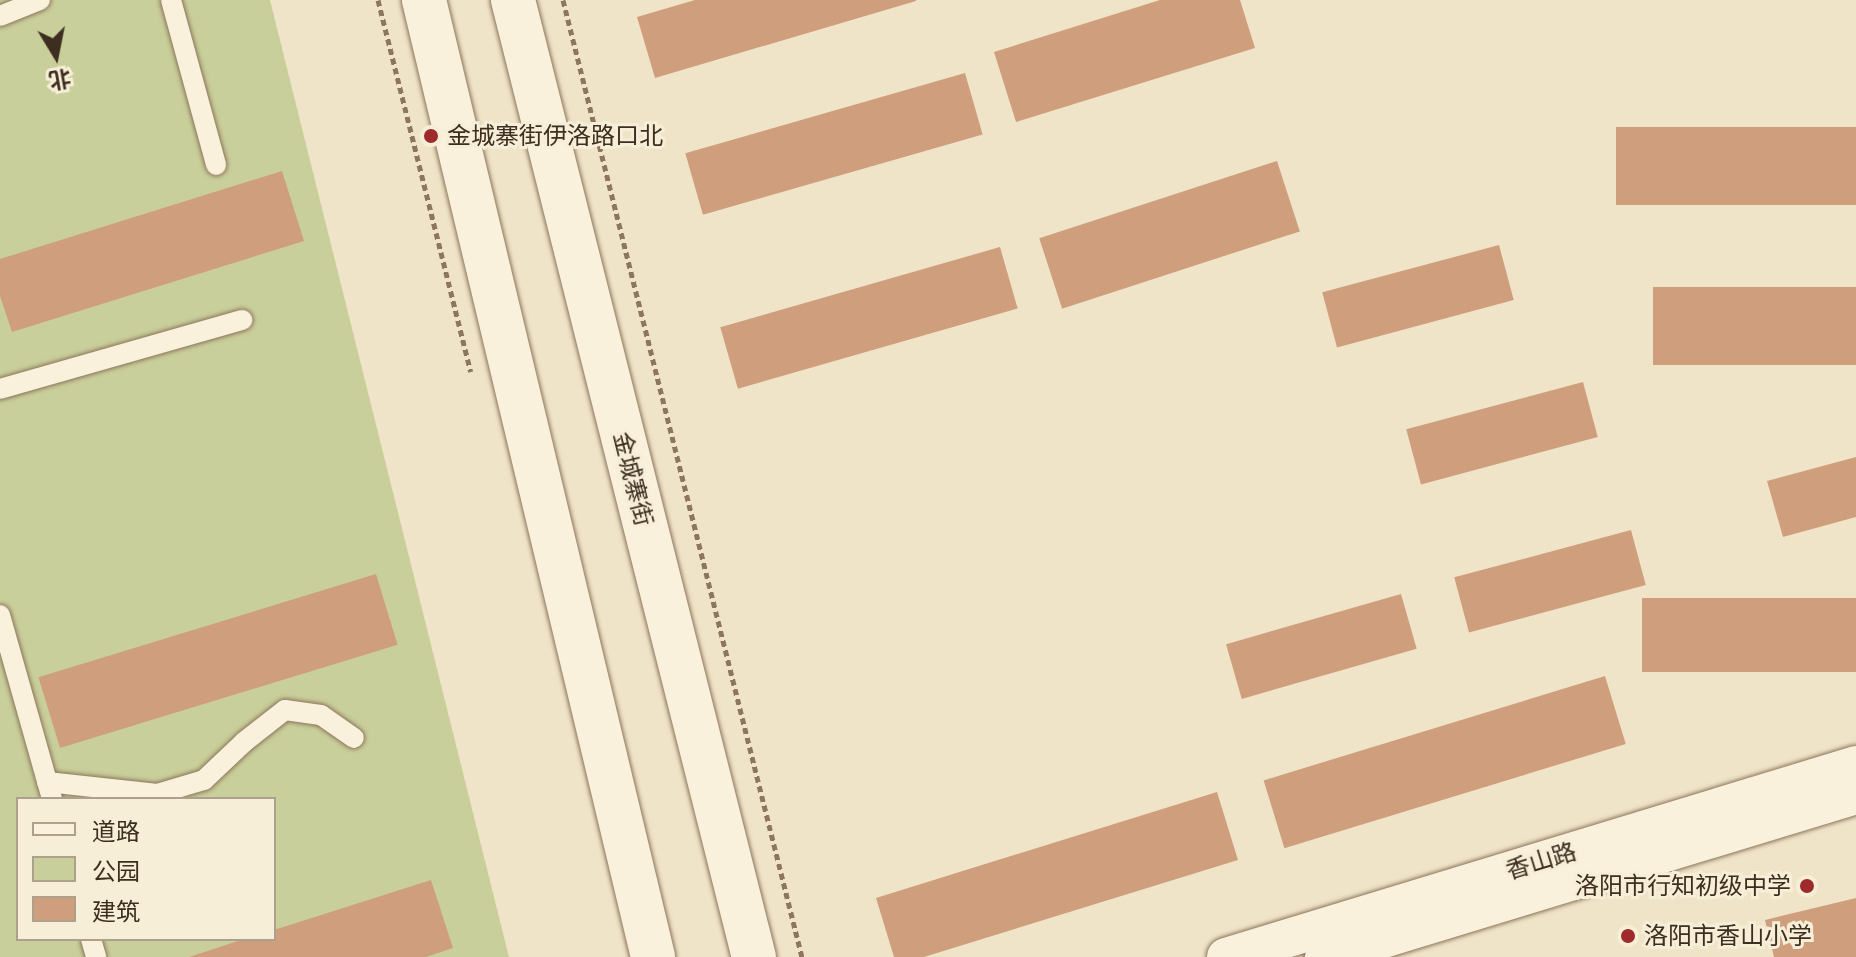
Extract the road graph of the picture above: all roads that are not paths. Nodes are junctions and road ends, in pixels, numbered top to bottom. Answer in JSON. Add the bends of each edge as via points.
{"nodes":[{"id":1,"x":40,"y":0,"type":"edge"},
{"id":2,"x":171,"y":0,"type":"edge"},
{"id":3,"x":424,"y":0,"type":"edge"},
{"id":4,"x":513,"y":0,"type":"edge"},
{"id":5,"x":0,"y":16,"type":"edge"},
{"id":6,"x":216,"y":165,"type":"dead end"},
{"id":7,"x":242,"y":320,"type":"dead end"},
{"id":8,"x":0,"y":389,"type":"edge"},
{"id":9,"x":0,"y":615,"type":"edge"},
{"id":10,"x":354,"y":738,"type":"dead end"},
{"id":11,"x":1856,"y":765,"type":"edge"},
{"id":12,"x":49,"y":791,"type":"edge"},
{"id":13,"x":1856,"y":795,"type":"edge"},
{"id":14,"x":653,"y":957,"type":"edge"},
{"id":15,"x":754,"y":957,"type":"edge"},
{"id":16,"x":1226,"y":957,"type":"edge"},
{"id":17,"x":1324,"y":957,"type":"edge"}],
"edges":[{"from":1,"to":5,"type":"lane"},
{"from":2,"to":6,"type":"lane"},
{"from":3,"to":14,"type":"main road"},
{"from":4,"to":15,"type":"main road","name":"金城寨街"},
{"from":7,"to":8,"type":"lane"},
{"from":9,"to":12,"type":"lane"},
{"from":10,"to":12,"type":"lane","via":[[321,715],[285,710],[204,780],[157,794]]},
{"from":11,"to":16,"type":"street","name":"香山路"},
{"from":13,"to":17,"type":"street","name":"香山路"}]}
